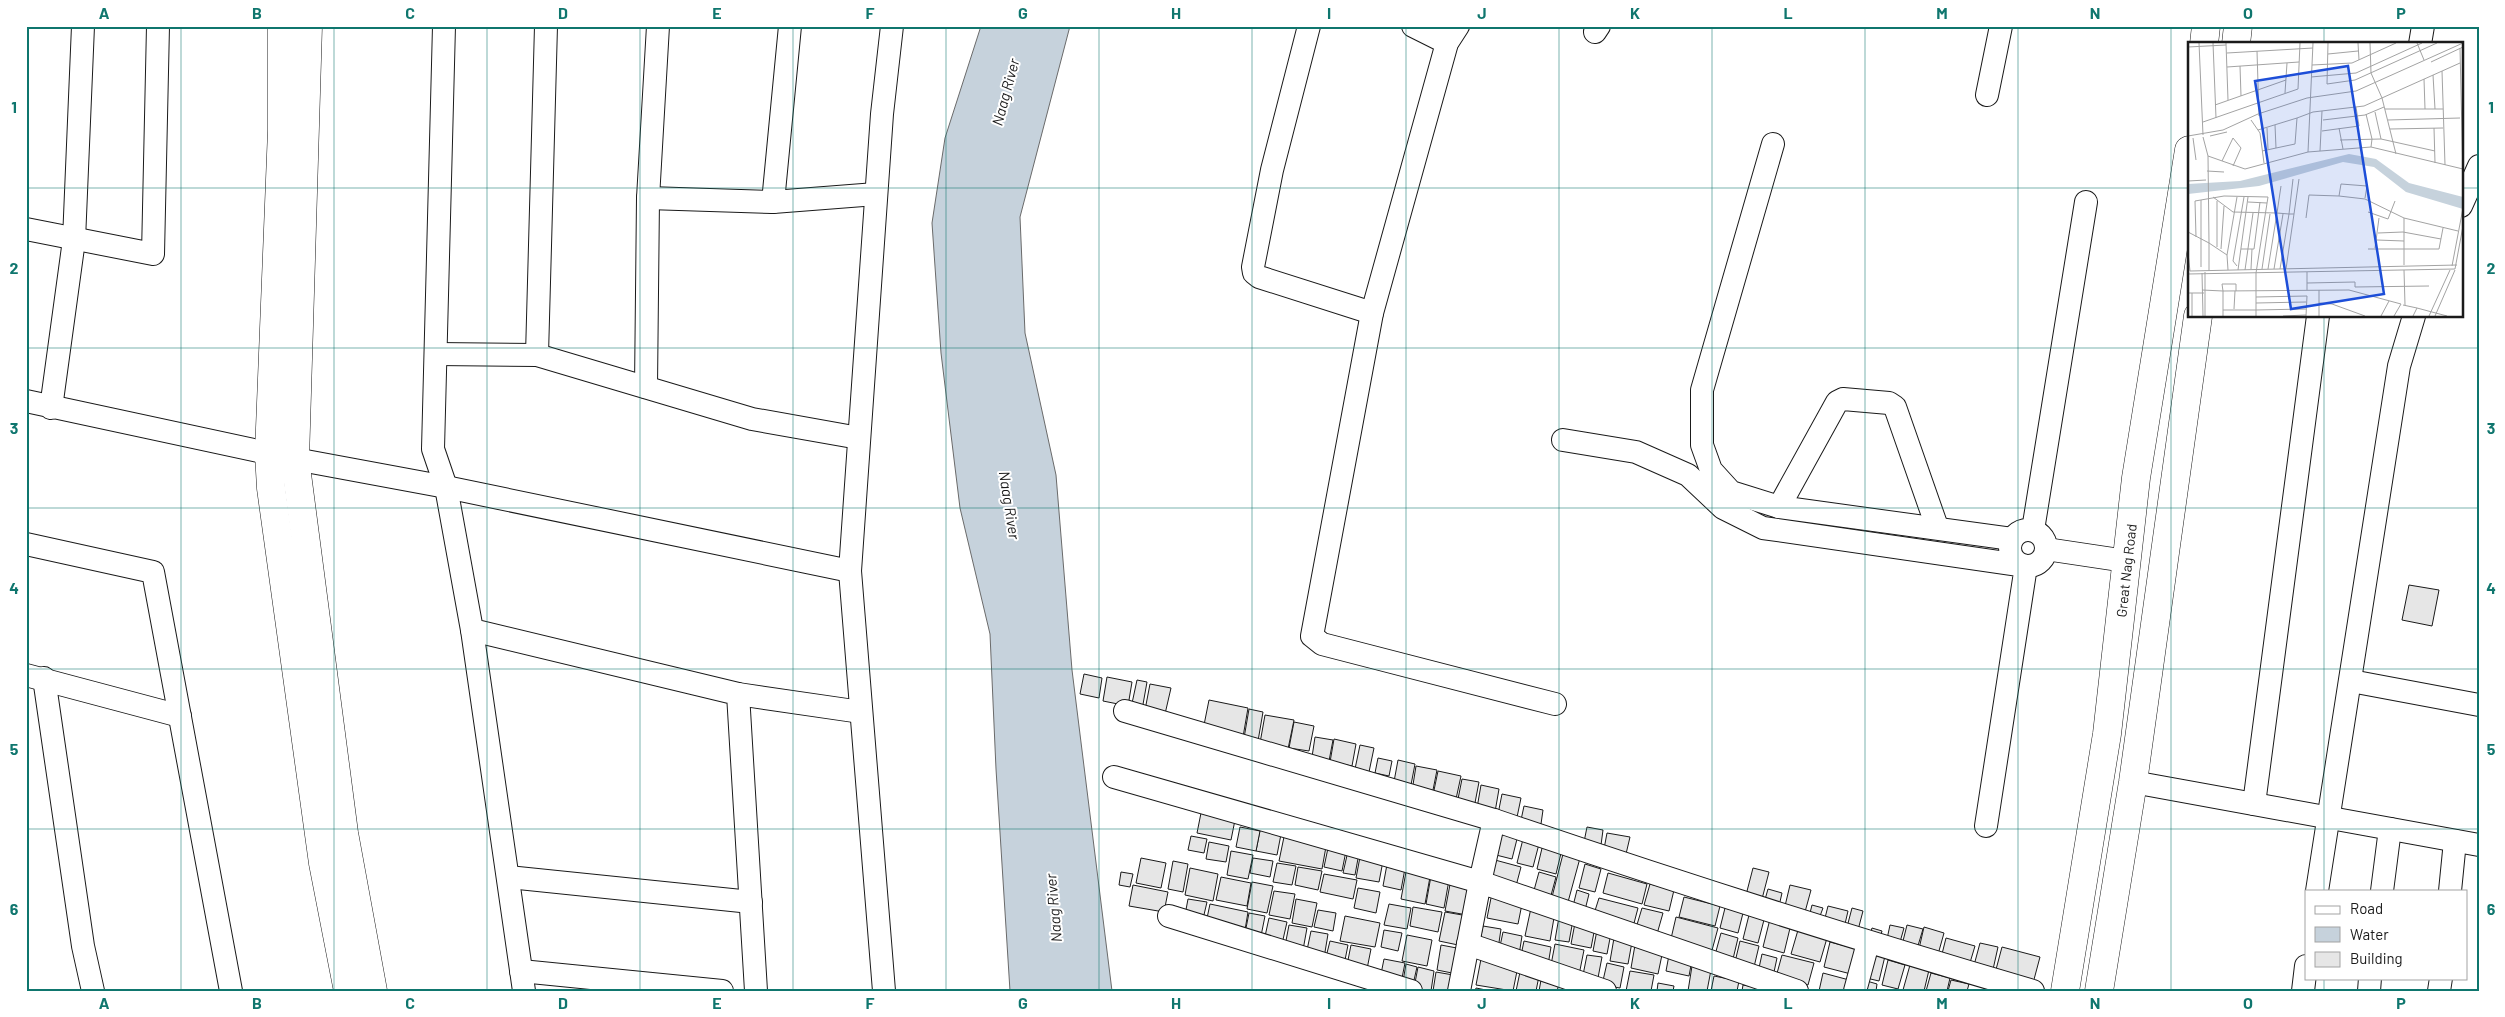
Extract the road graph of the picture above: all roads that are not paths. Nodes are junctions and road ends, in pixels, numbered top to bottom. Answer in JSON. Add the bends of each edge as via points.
{"nodes":[{"id":1,"x":84,"y":26,"type":"edge"},
{"id":2,"x":158,"y":26,"type":"edge"},
{"id":3,"x":282,"y":26,"type":"edge"},
{"id":4,"x":308,"y":26,"type":"edge"},
{"id":5,"x":444,"y":26,"type":"edge"},
{"id":6,"x":546,"y":26,"type":"edge"},
{"id":7,"x":658,"y":26,"type":"edge"},
{"id":8,"x":790,"y":26,"type":"edge"},
{"id":9,"x":892,"y":26,"type":"edge"},
{"id":10,"x":1309,"y":26,"type":"edge"},
{"id":11,"x":1412,"y":26,"type":"edge"},
{"id":12,"x":2000,"y":26,"type":"edge"},
{"id":13,"x":2206,"y":26,"type":"edge"},
{"id":14,"x":2238,"y":26,"type":"edge"},
{"id":15,"x":2423,"y":26,"type":"edge"},
{"id":16,"x":1452,"y":34,"type":"edge"},
{"id":17,"x":2204,"y":42,"type":"edge"},
{"id":18,"x":2236,"y":42,"type":"edge"},
{"id":19,"x":2420,"y":42,"type":"edge"},
{"id":20,"x":1988,"y":95,"type":"dead end"},
{"id":21,"x":1772,"y":144,"type":"dead end"},
{"id":22,"x":2188,"y":156,"type":"edge"},
{"id":23,"x":2479,"y":166,"type":"edge"},
{"id":24,"x":876,"y":194,"type":"junction"},
{"id":25,"x":648,"y":198,"type":"junction"},
{"id":26,"x":773,"y":202,"type":"junction"},
{"id":27,"x":2086,"y":202,"type":"dead end"},
{"id":28,"x":2462,"y":204,"type":"edge"},
{"id":29,"x":26,"y":229,"type":"edge"},
{"id":30,"x":74,"y":240,"type":"junction"},
{"id":31,"x":1372,"y":312,"type":"junction"},
{"id":32,"x":2198,"y":318,"type":"edge"},
{"id":33,"x":2318,"y":318,"type":"edge"},
{"id":34,"x":2413,"y":318,"type":"edge"},
{"id":35,"x":436,"y":354,"type":"junction"},
{"id":36,"x":537,"y":355,"type":"junction"},
{"id":37,"x":646,"y":387,"type":"junction"},
{"id":38,"x":26,"y":401,"type":"edge"},
{"id":39,"x":52,"y":408,"type":"junction"},
{"id":40,"x":859,"y":438,"type":"junction"},
{"id":41,"x":1563,"y":440,"type":"dead end"},
{"id":42,"x":269,"y":453,"type":"junction"},
{"id":43,"x":295,"y":459,"type":"junction"},
{"id":44,"x":446,"y":487,"type":"junction"},
{"id":45,"x":1779,"y":507,"type":"junction"},
{"id":46,"x":1937,"y":527,"type":"junction"},
{"id":47,"x":2033,"y":530,"type":"junction"},
{"id":48,"x":2012,"y":539,"type":"junction"},
{"id":49,"x":26,"y":544,"type":"edge"},
{"id":50,"x":2046,"y":549,"type":"junction"},
{"id":51,"x":2126,"y":561,"type":"junction"},
{"id":52,"x":2026,"y":566,"type":"junction"},
{"id":53,"x":850,"y":571,"type":"junction"},
{"id":54,"x":472,"y":630,"type":"junction"},
{"id":55,"x":35,"y":677,"type":"edge"},
{"id":56,"x":2351,"y":681,"type":"junction"},
{"id":57,"x":738,"y":694,"type":"junction"},
{"id":58,"x":1555,"y":704,"type":"dead end"},
{"id":59,"x":2479,"y":705,"type":"edge"},
{"id":60,"x":1126,"y":711,"type":"dead end"},
{"id":61,"x":861,"y":712,"type":"junction"},
{"id":62,"x":180,"y":716,"type":"junction"},
{"id":63,"x":2100,"y":776,"type":"junction"},
{"id":64,"x":1114,"y":777,"type":"dead end"},
{"id":65,"x":2133,"y":782,"type":"junction"},
{"id":66,"x":2254,"y":804,"type":"junction"},
{"id":67,"x":2328,"y":817,"type":"junction"},
{"id":68,"x":1494,"y":820,"type":"junction"},
{"id":69,"x":1986,"y":826,"type":"dead end"},
{"id":70,"x":2390,"y":829,"type":"junction"},
{"id":71,"x":2455,"y":841,"type":"junction"},
{"id":72,"x":2479,"y":845,"type":"edge"},
{"id":73,"x":508,"y":877,"type":"junction"},
{"id":74,"x":1480,"y":882,"type":"junction"},
{"id":75,"x":2317,"y":890,"type":"edge"},
{"id":76,"x":2382,"y":890,"type":"edge"},
{"id":77,"x":2450,"y":890,"type":"edge"},
{"id":78,"x":751,"y":902,"type":"junction"},
{"id":79,"x":1169,"y":916,"type":"dead end"},
{"id":80,"x":1868,"y":943,"type":"junction"},
{"id":81,"x":1468,"y":944,"type":"junction"},
{"id":82,"x":2305,"y":974,"type":"edge"},
{"id":83,"x":523,"y":981,"type":"edge"},
{"id":84,"x":93,"y":991,"type":"edge"},
{"id":85,"x":231,"y":991,"type":"edge"},
{"id":86,"x":348,"y":991,"type":"edge"},
{"id":87,"x":373,"y":991,"type":"edge"},
{"id":88,"x":722,"y":991,"type":"edge"},
{"id":89,"x":756,"y":991,"type":"edge"},
{"id":90,"x":884,"y":991,"type":"edge"},
{"id":91,"x":1411,"y":991,"type":"edge"},
{"id":92,"x":1459,"y":991,"type":"edge"},
{"id":93,"x":1605,"y":991,"type":"edge"},
{"id":94,"x":1797,"y":991,"type":"edge"},
{"id":95,"x":1855,"y":991,"type":"edge"},
{"id":96,"x":2033,"y":991,"type":"edge"},
{"id":97,"x":2065,"y":991,"type":"edge"},
{"id":98,"x":2099,"y":991,"type":"edge"},
{"id":99,"x":2303,"y":991,"type":"edge"}],
"edges":[{"from":1,"to":30,"type":"street"},
{"from":2,"to":30,"type":"street","via":[[153,254]]},
{"from":3,"to":42,"type":"main road","via":[[282,130]]},
{"from":4,"to":43,"type":"main road"},
{"from":5,"to":35,"type":"street"},
{"from":6,"to":36,"type":"street"},
{"from":7,"to":25,"type":"street"},
{"from":8,"to":26,"type":"street"},
{"from":9,"to":24,"type":"street"},
{"from":10,"to":31,"type":"street","via":[[1272,170],[1254,273]]},
{"from":11,"to":16,"type":"street"},
{"from":12,"to":20,"type":"street"},
{"from":13,"to":17,"type":"main road"},
{"from":14,"to":18,"type":"main road"},
{"from":15,"to":19,"type":"street"},
{"from":16,"to":31,"type":"street"},
{"from":21,"to":45,"type":"street","via":[[1702,390],[1702,445],[1711,470],[1731,492]]},
{"from":22,"to":51,"type":"main road","name":"Great Nag Road","via":[[2136,478]]},
{"from":23,"to":28,"type":"street"},
{"from":24,"to":26,"type":"street"},
{"from":24,"to":40,"type":"street"},
{"from":25,"to":26,"type":"street"},
{"from":25,"to":37,"type":"street"},
{"from":27,"to":47,"type":"street"},
{"from":29,"to":30,"type":"street"},
{"from":30,"to":39,"type":"street"},
{"from":31,"to":58,"type":"street","via":[[1312,636],[1322,644]]},
{"from":32,"to":65,"type":"main road"},
{"from":33,"to":66,"type":"street"},
{"from":34,"to":56,"type":"street","via":[[2399,366]]},
{"from":35,"to":36,"type":"street"},
{"from":35,"to":44,"type":"street","via":[[434,449]]},
{"from":36,"to":37,"type":"street"},
{"from":37,"to":40,"type":"street","via":[[752,419]]},
{"from":38,"to":39,"type":"street"},
{"from":39,"to":42,"type":"street"},
{"from":40,"to":53,"type":"street"},
{"from":41,"to":52,"type":"street","via":[[1636,452],[1662,463],[1688,475],[1722,508],[1763,528]]},
{"from":42,"to":43,"type":"street"},
{"from":42,"to":86,"type":"main road","via":[[271,488],[323,863]]},
{"from":43,"to":44,"type":"street"},
{"from":43,"to":87,"type":"main road","via":[[344,833]]},
{"from":44,"to":53,"type":"street"},
{"from":44,"to":54,"type":"street"},
{"from":45,"to":46,"type":"street"},
{"from":45,"to":46,"type":"street","via":[[1837,402],[1843,399],[1889,403],[1894,407]]},
{"from":46,"to":48,"type":"street"},
{"from":47,"to":48,"type":"street","via":[[2021,531]]},
{"from":47,"to":50,"type":"street","via":[[2043,538]]},
{"from":48,"to":52,"type":"street","via":[[2012,556]]},
{"from":49,"to":62,"type":"street","via":[[153,572]]},
{"from":50,"to":51,"type":"street"},
{"from":50,"to":52,"type":"street","via":[[2037,563]]},
{"from":51,"to":63,"type":"main road","name":"Great Nag Road"},
{"from":52,"to":69,"type":"street"},
{"from":53,"to":61,"type":"street"},
{"from":54,"to":57,"type":"street"},
{"from":54,"to":73,"type":"street"},
{"from":55,"to":62,"type":"street"},
{"from":55,"to":84,"type":"street"},
{"from":56,"to":59,"type":"street"},
{"from":56,"to":67,"type":"street"},
{"from":57,"to":61,"type":"street"},
{"from":57,"to":78,"type":"street"},
{"from":60,"to":68,"type":"street"},
{"from":61,"to":90,"type":"street"},
{"from":62,"to":85,"type":"street"},
{"from":63,"to":65,"type":"main road"},
{"from":63,"to":97,"type":"main road","name":"Great Nag Road"},
{"from":64,"to":74,"type":"street"},
{"from":65,"to":66,"type":"street"},
{"from":65,"to":98,"type":"main road"},
{"from":66,"to":67,"type":"street"},
{"from":67,"to":70,"type":"street"},
{"from":67,"to":75,"type":"street"},
{"from":68,"to":74,"type":"street"},
{"from":68,"to":80,"type":"street"},
{"from":70,"to":71,"type":"street"},
{"from":70,"to":76,"type":"street"},
{"from":71,"to":72,"type":"street"},
{"from":71,"to":77,"type":"street"},
{"from":73,"to":78,"type":"street"},
{"from":73,"to":83,"type":"street"},
{"from":74,"to":81,"type":"street"},
{"from":74,"to":94,"type":"street"},
{"from":78,"to":89,"type":"street"},
{"from":79,"to":91,"type":"street"},
{"from":80,"to":95,"type":"street"},
{"from":80,"to":96,"type":"street"},
{"from":81,"to":92,"type":"street"},
{"from":81,"to":93,"type":"street"},
{"from":82,"to":99,"type":"street"},
{"from":83,"to":88,"type":"street"}]}
